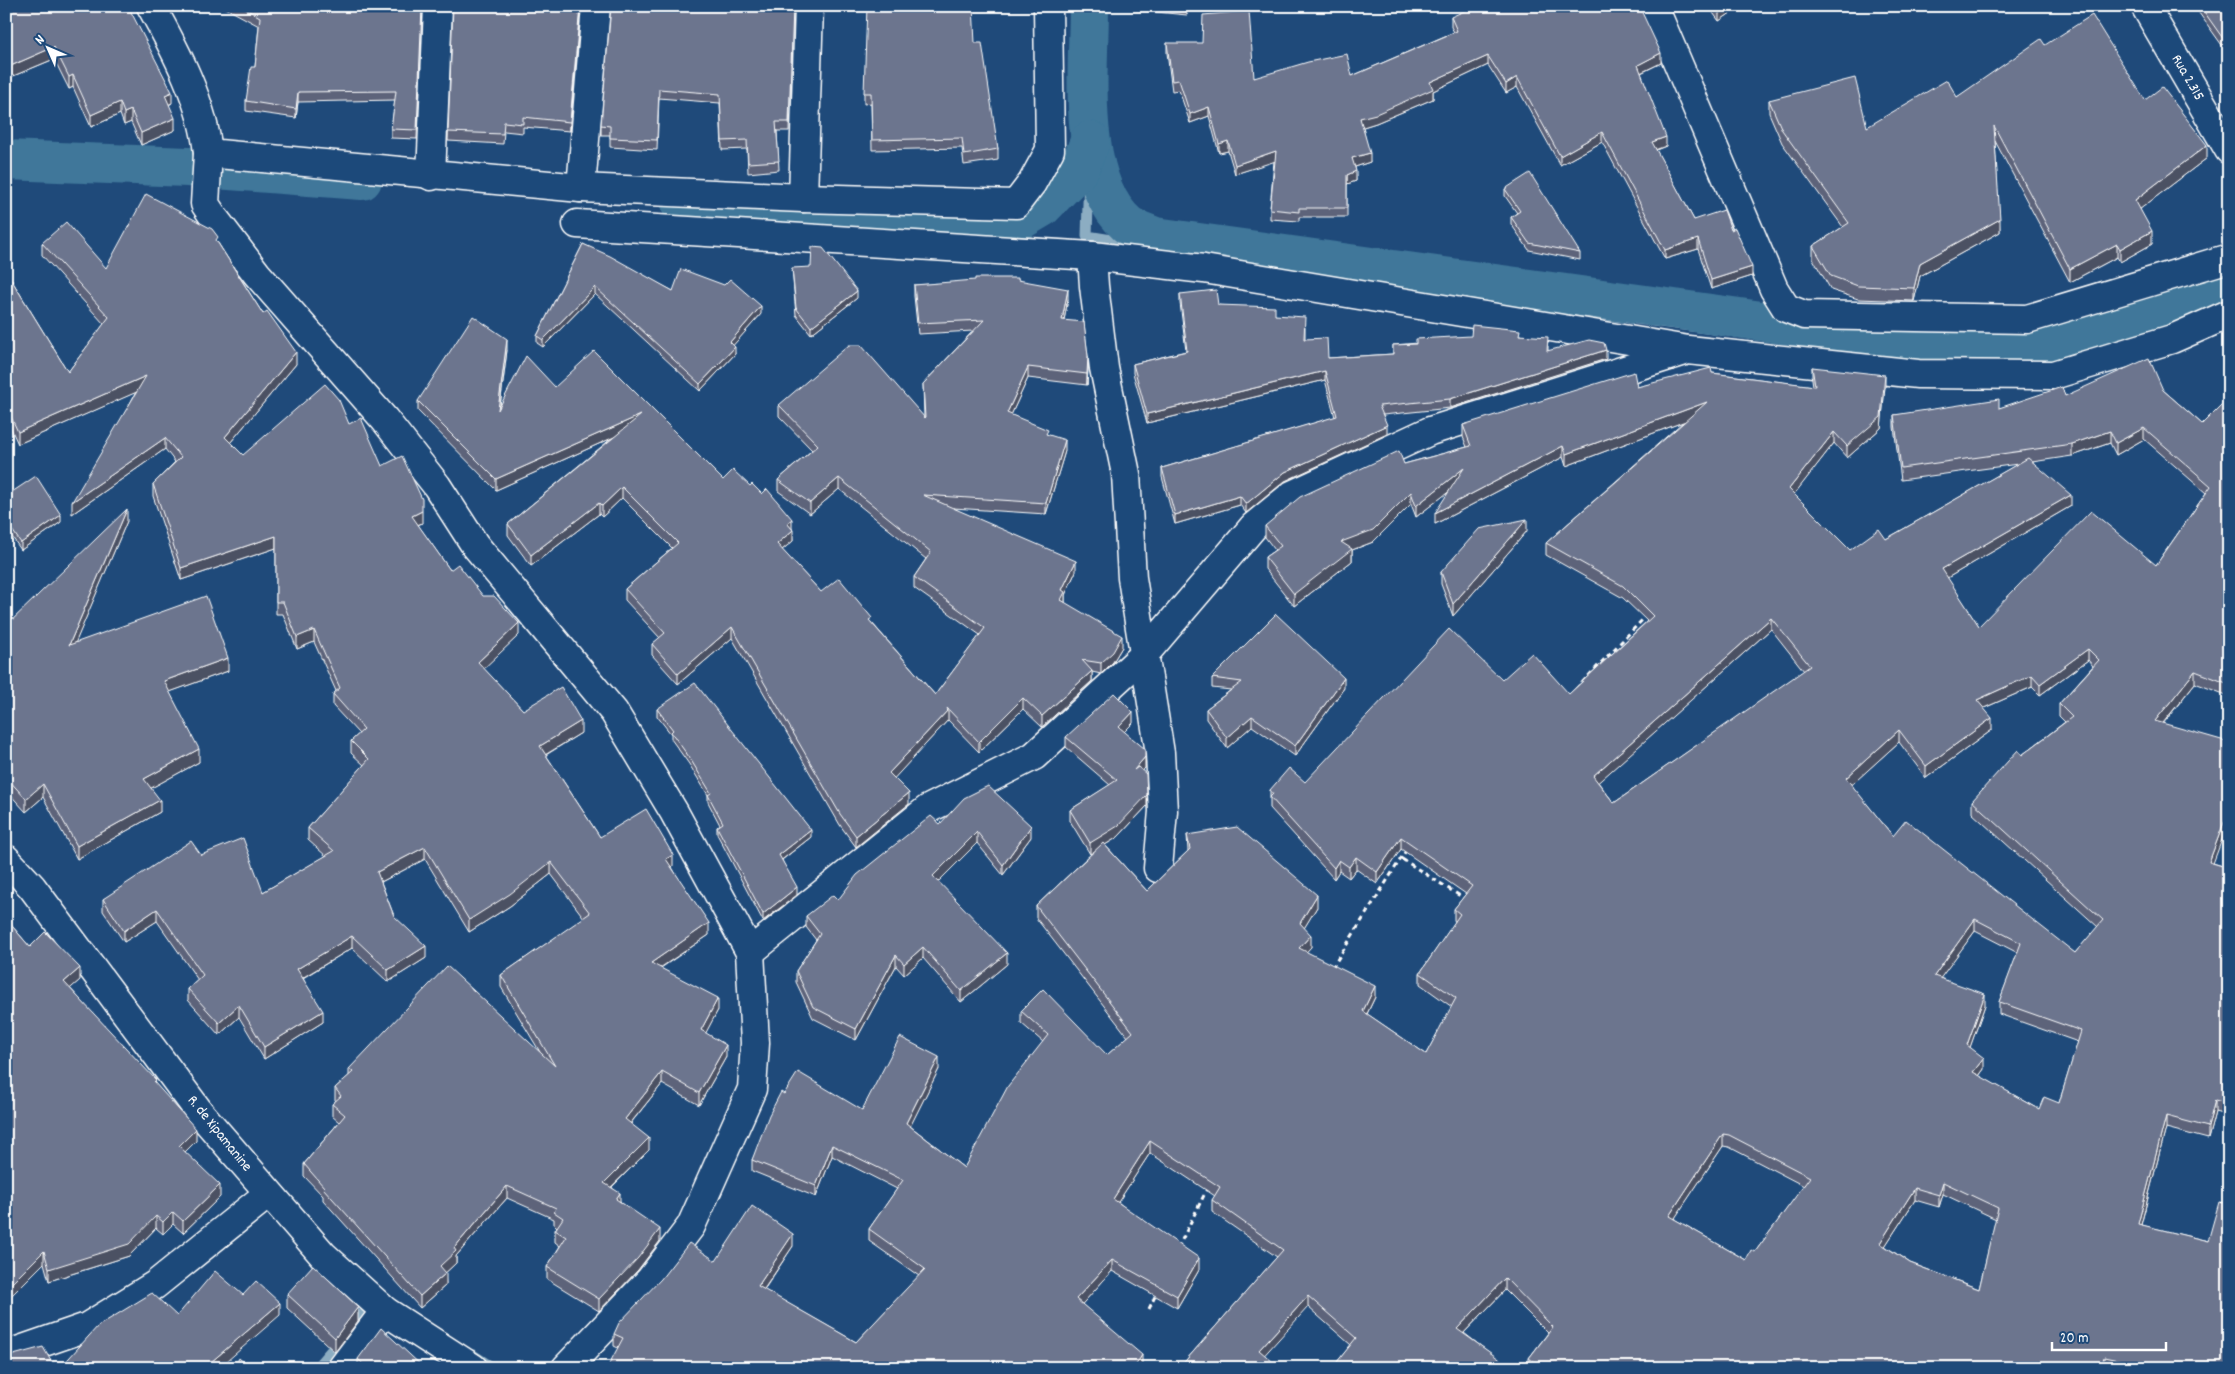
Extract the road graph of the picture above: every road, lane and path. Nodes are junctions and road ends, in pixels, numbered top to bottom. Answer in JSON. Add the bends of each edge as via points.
{"nodes":[{"id":1,"x":151,"y":6,"type":"edge"},
{"id":2,"x":438,"y":6,"type":"edge"},
{"id":3,"x":596,"y":6,"type":"edge"},
{"id":4,"x":809,"y":6,"type":"edge"},
{"id":5,"x":1048,"y":6,"type":"edge"},
{"id":6,"x":1652,"y":6,"type":"edge"},
{"id":7,"x":2154,"y":10,"type":"edge"},
{"id":8,"x":2229,"y":150,"type":"edge"},
{"id":9,"x":208,"y":153,"type":"junction"},
{"id":10,"x":431,"y":176,"type":"junction"},
{"id":11,"x":581,"y":188,"type":"junction"},
{"id":12,"x":803,"y":198,"type":"junction"},
{"id":13,"x":577,"y":224,"type":"dead end"},
{"id":14,"x":1092,"y":256,"type":"junction"},
{"id":15,"x":2229,"y":258,"type":"edge"},
{"id":16,"x":2229,"y":314,"type":"edge"},
{"id":17,"x":1688,"y":350,"type":"junction"},
{"id":18,"x":1652,"y":610,"type":"edge"},
{"id":19,"x":1144,"y":655,"type":"junction"},
{"id":20,"x":1571,"y":695,"type":"edge"},
{"id":21,"x":1410,"y":844,"type":"edge"},
{"id":22,"x":6,"y":859,"type":"edge"},
{"id":23,"x":1402,"y":859,"type":"junction"},
{"id":24,"x":1158,"y":868,"type":"dead end"},
{"id":25,"x":1469,"y":901,"type":"edge"},
{"id":26,"x":750,"y":952,"type":"junction"},
{"id":27,"x":1330,"y":970,"type":"edge"},
{"id":28,"x":1211,"y":1181,"type":"edge"},
{"id":29,"x":268,"y":1194,"type":"junction"},
{"id":30,"x":1178,"y":1249,"type":"edge"},
{"id":31,"x":1162,"y":1283,"type":"edge"},
{"id":32,"x":1149,"y":1308,"type":"dead end"},
{"id":33,"x":386,"y":1310,"type":"junction"},
{"id":34,"x":6,"y":1356,"type":"edge"},
{"id":35,"x":342,"y":1368,"type":"edge"},
{"id":36,"x":473,"y":1368,"type":"edge"},
{"id":37,"x":566,"y":1368,"type":"edge"}],
"edges":[{"from":1,"to":9,"type":"street","via":[[184,73],[206,132]]},
{"from":2,"to":10,"type":"street"},
{"from":3,"to":11,"type":"street"},
{"from":4,"to":12,"type":"street"},
{"from":5,"to":12,"type":"street","via":[[1050,150],[1016,204]]},
{"from":6,"to":15,"type":"street","via":[[1774,289],[1786,308],[1804,315],[2027,319]]},
{"from":7,"to":8,"type":"street","name":"Rua 2.315"},
{"from":9,"to":10,"type":"street"},
{"from":9,"to":26,"type":"street","via":[[205,204],[256,274],[385,420],[437,486],[476,545],[614,712],[674,812]]},
{"from":10,"to":11,"type":"street"},
{"from":11,"to":12,"type":"street"},
{"from":13,"to":14,"type":"street"},
{"from":14,"to":17,"type":"street","via":[[1204,269]]},
{"from":14,"to":19,"type":"street","via":[[1104,368],[1126,474],[1132,578]]},
{"from":16,"to":17,"type":"street","via":[[2172,339],[2053,375],[1918,374]]},
{"from":17,"to":19,"type":"street","via":[[1430,431],[1292,494],[1254,526]]},
{"from":18,"to":20,"type":"path"},
{"from":19,"to":24,"type":"street","via":[[1160,753],[1163,810]]},
{"from":19,"to":26,"type":"street","via":[[1034,756],[928,809]]},
{"from":21,"to":23,"type":"path"},
{"from":22,"to":29,"type":"street","name":"R. de Xipamanine","via":[[32,887],[201,1114]]},
{"from":23,"to":25,"type":"path"},
{"from":23,"to":27,"type":"path"},
{"from":26,"to":37,"type":"street","via":[[755,1043],[752,1089],[691,1226],[650,1280]]},
{"from":28,"to":30,"type":"path"},
{"from":29,"to":33,"type":"street","name":"R. de Xipamanine","via":[[323,1255]]},
{"from":29,"to":34,"type":"street","via":[[155,1285],[87,1327]]},
{"from":31,"to":32,"type":"path"},
{"from":33,"to":35,"type":"street"},
{"from":33,"to":36,"type":"street","name":"R. de Xipamanine"}]}
